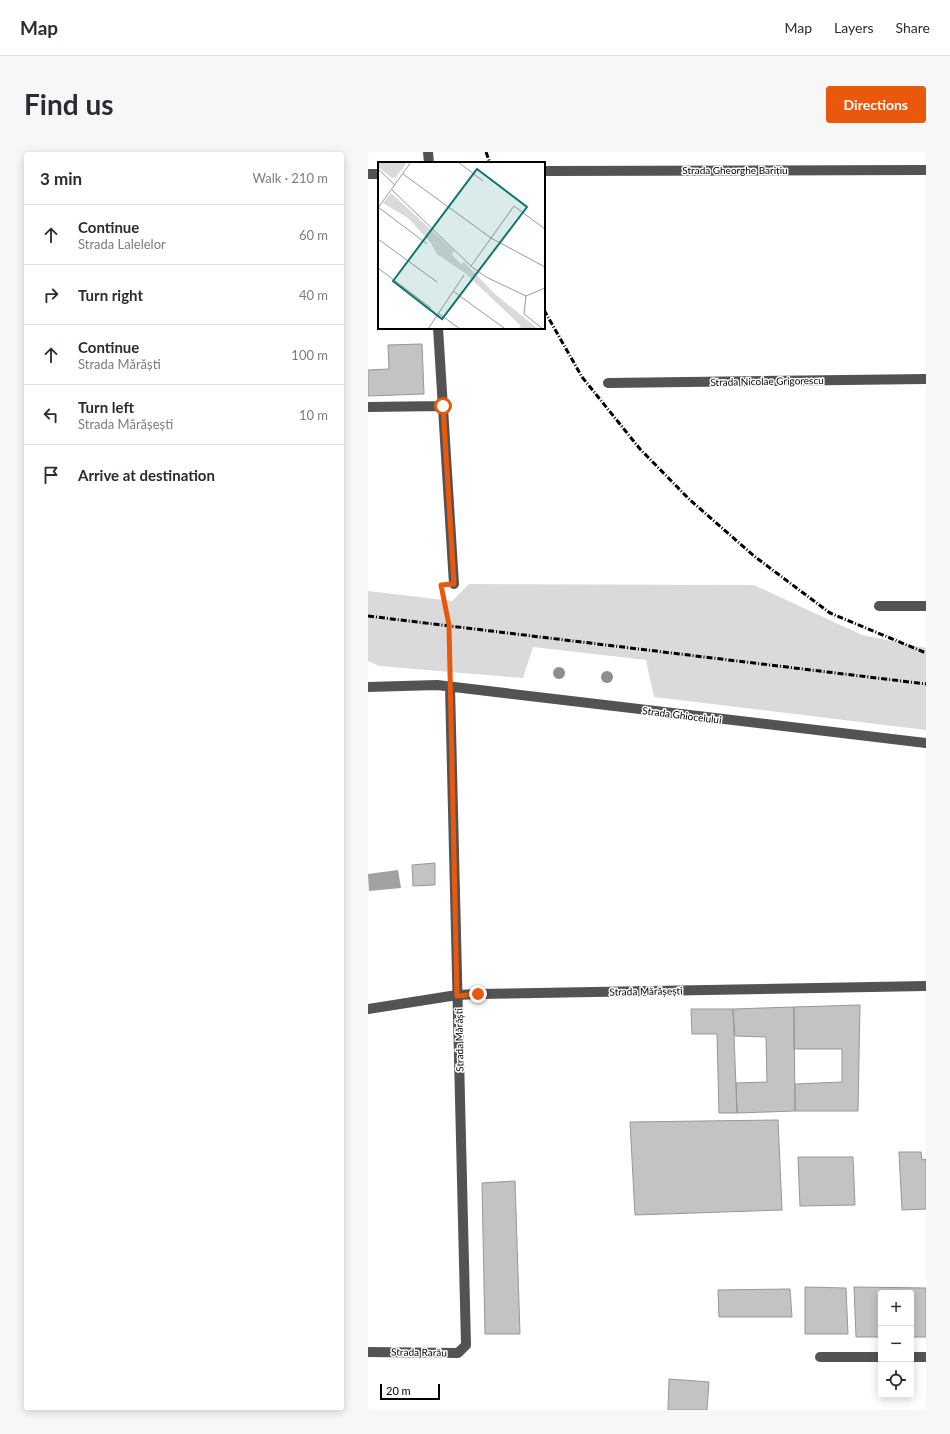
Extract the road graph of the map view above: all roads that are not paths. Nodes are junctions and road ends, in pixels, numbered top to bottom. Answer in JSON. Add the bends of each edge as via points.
{"nodes":[{"id":1,"x":428,"y":152,"type":"edge"},
{"id":2,"x":429,"y":162,"type":"edge"},
{"id":3,"x":926,"y":170,"type":"edge"},
{"id":4,"x":545,"y":171,"type":"edge"},
{"id":5,"x":438,"y":329,"type":"edge"},
{"id":6,"x":926,"y":379,"type":"edge"},
{"id":7,"x":608,"y":383,"type":"dead end"},
{"id":8,"x":443,"y":406,"type":"junction"},
{"id":9,"x":368,"y":407,"type":"edge"},
{"id":10,"x":454,"y":584,"type":"road end"},
{"id":11,"x":879,"y":606,"type":"dead end"},
{"id":12,"x":926,"y":606,"type":"edge"},
{"id":13,"x":368,"y":687,"type":"edge"},
{"id":14,"x":450,"y":687,"type":"junction"},
{"id":15,"x":926,"y":743,"type":"edge"},
{"id":16,"x":926,"y":986,"type":"edge"},
{"id":17,"x":457,"y":996,"type":"junction"},
{"id":18,"x":368,"y":1009,"type":"edge"},
{"id":19,"x":466,"y":1345,"type":"joint"},
{"id":20,"x":368,"y":1352,"type":"edge"},
{"id":21,"x":820,"y":1357,"type":"dead end"},
{"id":22,"x":878,"y":1357,"type":"edge"},
{"id":23,"x":914,"y":1357,"type":"edge"},
{"id":24,"x":926,"y":1357,"type":"edge"}],
"edges":[{"from":1,"to":2,"type":"street"},
{"from":3,"to":4,"type":"street","name":"Strada Gheorghe Barițiu"},
{"from":5,"to":8,"type":"street"},
{"from":6,"to":7,"type":"street","name":"Strada Nicolae Grigorescu"},
{"from":8,"to":9,"type":"street"},
{"from":8,"to":10,"type":"street"},
{"from":11,"to":12,"type":"street"},
{"from":13,"to":14,"type":"street","name":"Strada Ghiocelului"},
{"from":14,"to":15,"type":"street","name":"Strada Ghiocelului"},
{"from":14,"to":17,"type":"street","name":"Strada Mărăști"},
{"from":16,"to":17,"type":"street","name":"Strada Mărășești"},
{"from":17,"to":18,"type":"street","name":"Strada Mărășești"},
{"from":17,"to":19,"type":"street","name":"Strada Mărăști"},
{"from":19,"to":20,"type":"street","name":"Strada Rarău","via":[[458,1353]]},
{"from":21,"to":22,"type":"street"},
{"from":23,"to":24,"type":"street"}]}
